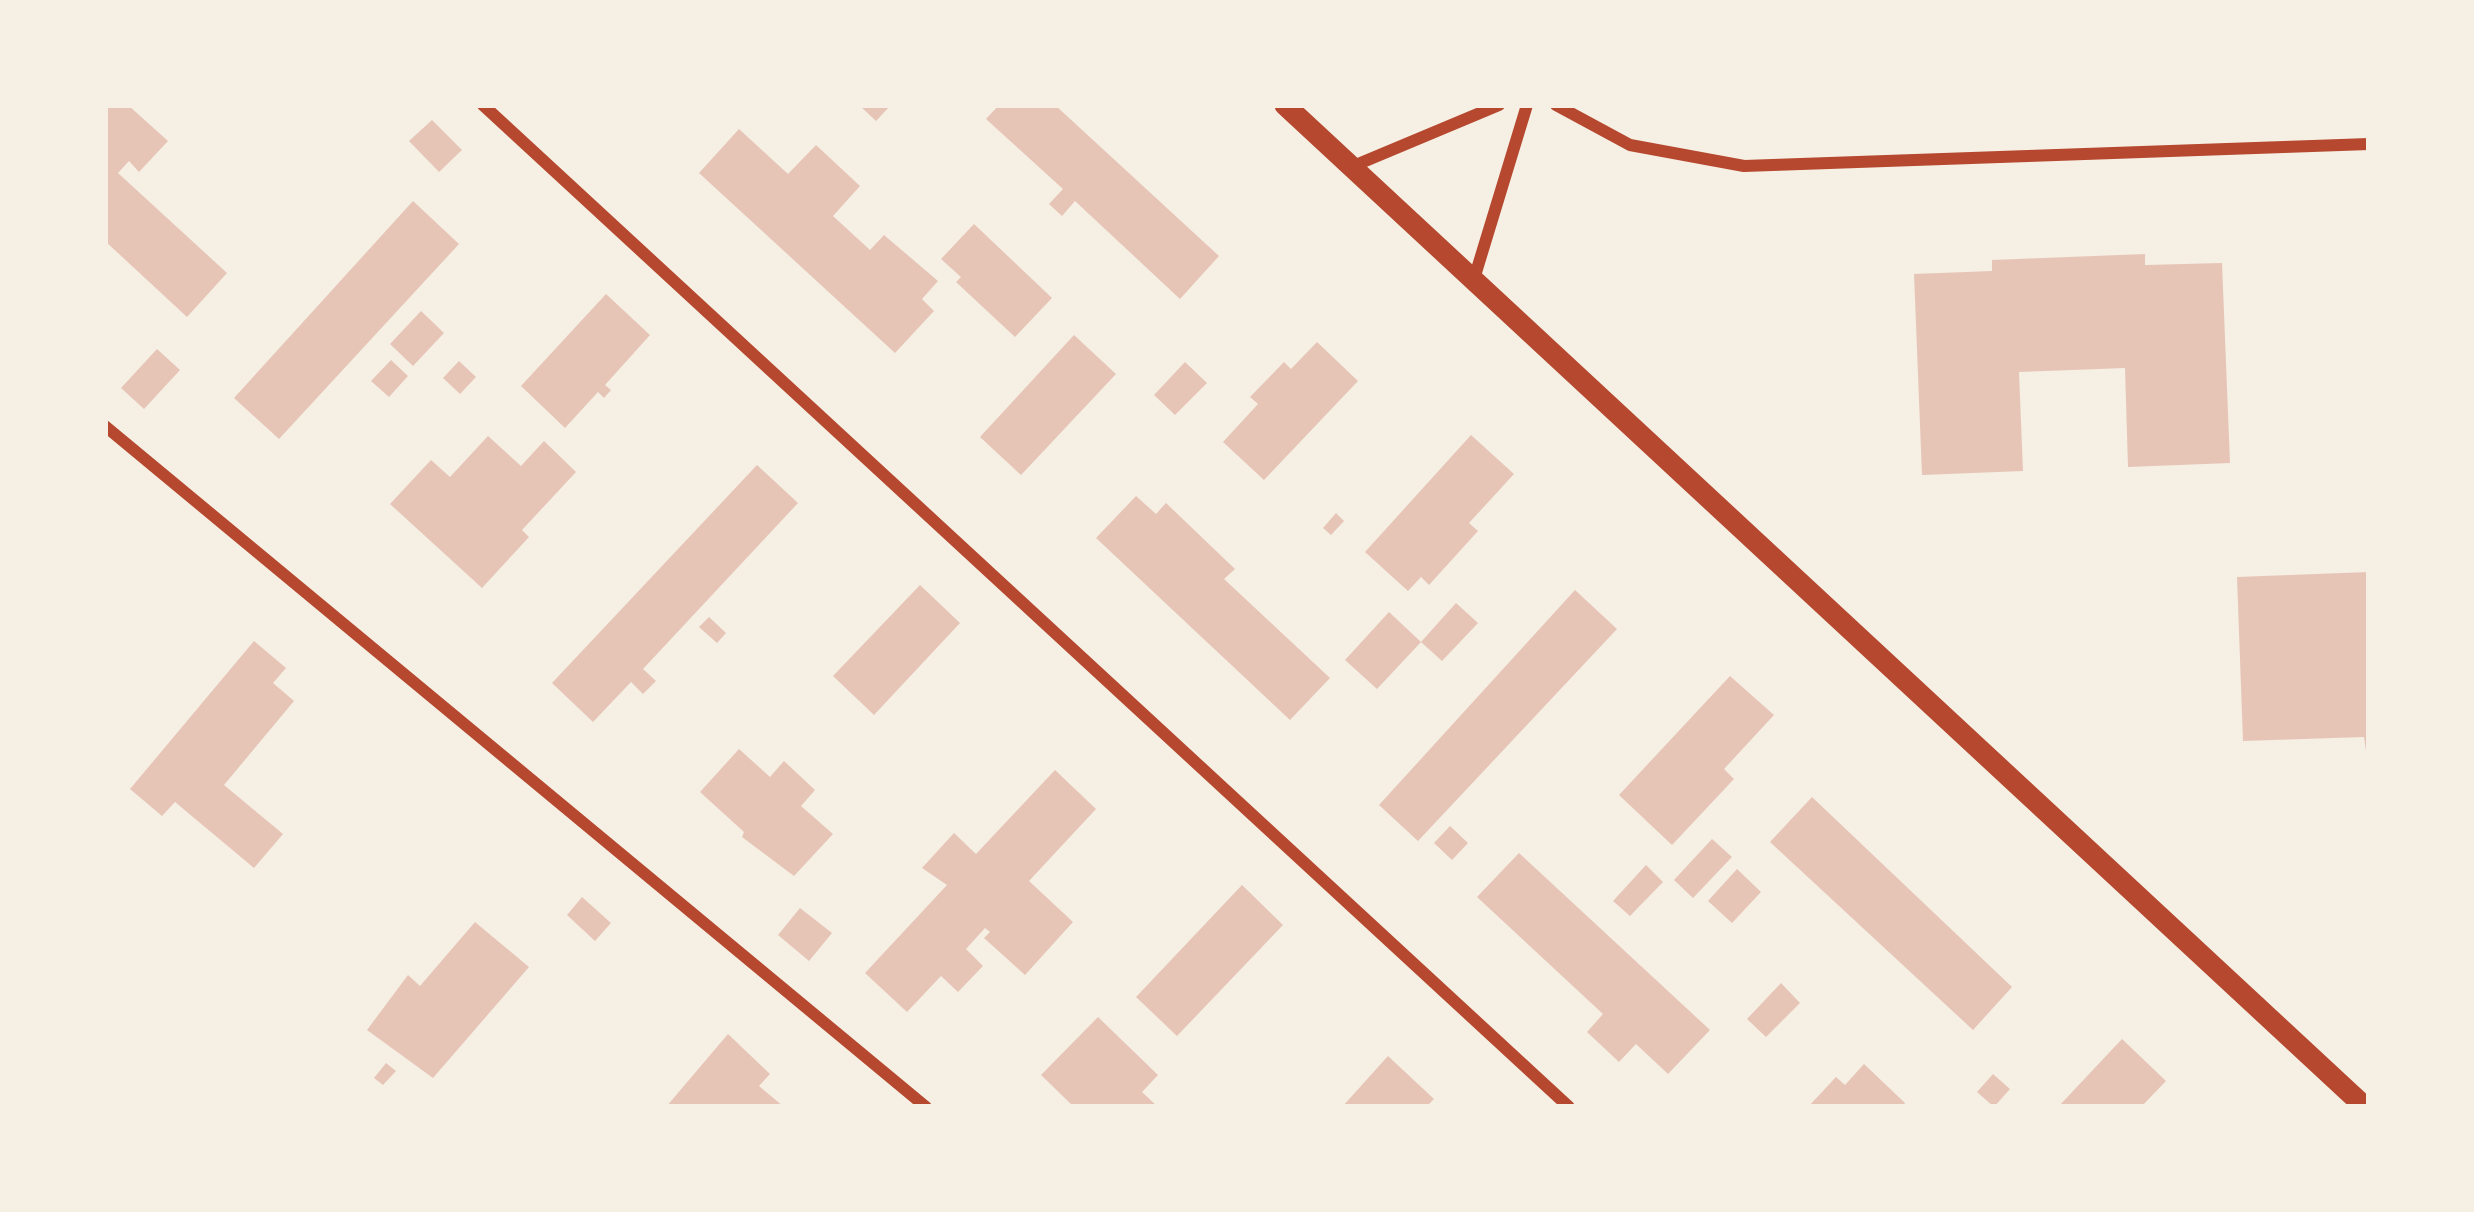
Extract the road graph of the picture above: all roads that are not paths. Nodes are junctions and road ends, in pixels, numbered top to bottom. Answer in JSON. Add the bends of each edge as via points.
{"nodes":[{"id":1,"x":483,"y":105,"type":"edge"},
{"id":2,"x":1285,"y":105,"type":"edge"},
{"id":3,"x":1499,"y":105,"type":"edge"},
{"id":4,"x":1527,"y":105,"type":"edge"},
{"id":5,"x":1556,"y":105,"type":"edge"},
{"id":6,"x":2369,"y":144,"type":"edge"},
{"id":7,"x":1351,"y":166,"type":"junction"},
{"id":8,"x":1474,"y":279,"type":"junction"},
{"id":9,"x":105,"y":426,"type":"edge"},
{"id":10,"x":926,"y":1107,"type":"edge"},
{"id":11,"x":1569,"y":1107,"type":"edge"},
{"id":12,"x":2365,"y":1107,"type":"edge"}],
"edges":[{"from":1,"to":11,"type":"street"},
{"from":2,"to":7,"type":"street"},
{"from":3,"to":7,"type":"street"},
{"from":4,"to":8,"type":"street"},
{"from":5,"to":6,"type":"street","via":[[1630,145],[1744,166]]},
{"from":7,"to":8,"type":"street"},
{"from":8,"to":12,"type":"street"},
{"from":9,"to":10,"type":"street"}]}
